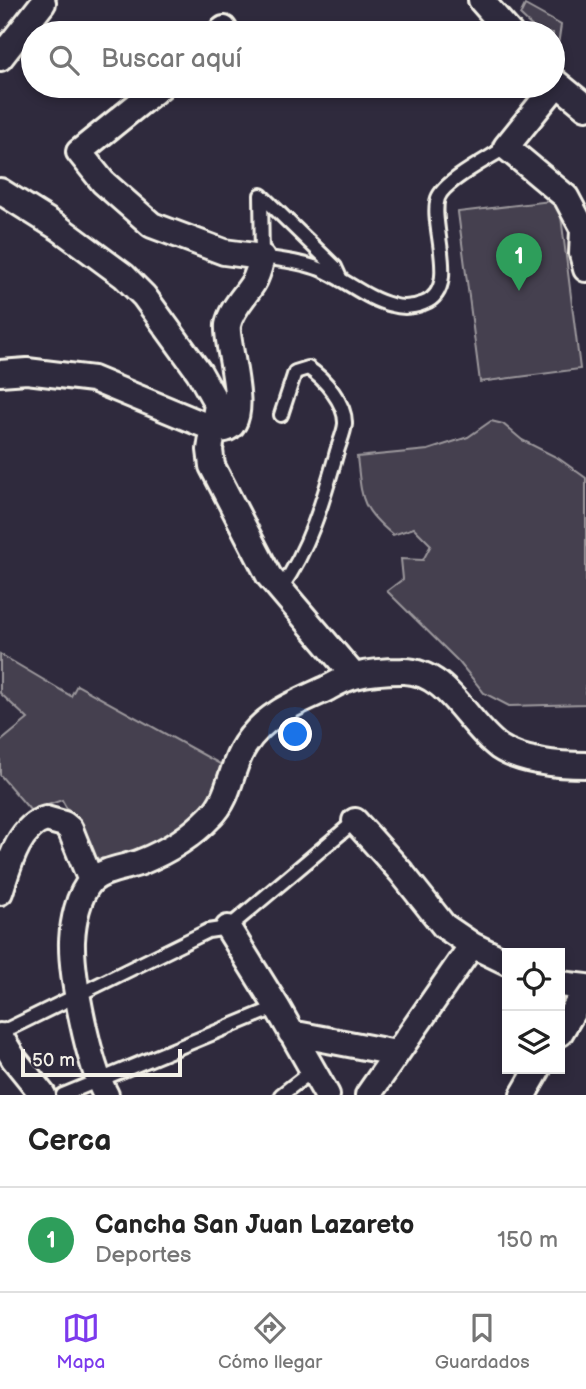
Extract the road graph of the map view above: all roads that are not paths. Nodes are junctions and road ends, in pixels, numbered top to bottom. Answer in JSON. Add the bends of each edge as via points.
{"nodes":[{"id":1,"x":481,"y":0,"type":"edge"},
{"id":2,"x":43,"y":3,"type":"dead end"},
{"id":3,"x":29,"y":21,"type":"edge"},
{"id":4,"x":499,"y":21,"type":"edge"},
{"id":5,"x":21,"y":31,"type":"edge"},
{"id":6,"x":0,"y":58,"type":"edge"},
{"id":7,"x":565,"y":90,"type":"edge"},
{"id":8,"x":146,"y":98,"type":"edge"},
{"id":9,"x":543,"y":98,"type":"edge"},
{"id":10,"x":586,"y":107,"type":"edge"},
{"id":11,"x":506,"y":147,"type":"junction"},
{"id":12,"x":0,"y":191,"type":"edge"},
{"id":13,"x":262,"y":257,"type":"junction"},
{"id":14,"x":586,"y":268,"type":"edge"},
{"id":15,"x":341,"y":280,"type":"junction"},
{"id":16,"x":0,"y":373,"type":"edge"},
{"id":17,"x":281,"y":415,"type":"dead end"},
{"id":18,"x":214,"y":429,"type":"junction"},
{"id":19,"x":281,"y":588,"type":"junction"},
{"id":20,"x":354,"y":676,"type":"junction"},
{"id":21,"x":586,"y":765,"type":"edge"},
{"id":22,"x":355,"y":821,"type":"joint"},
{"id":23,"x":2,"y":880,"type":"edge"},
{"id":24,"x":91,"y":881,"type":"junction"},
{"id":25,"x":228,"y":928,"type":"junction"},
{"id":26,"x":472,"y":945,"type":"junction"},
{"id":27,"x":502,"y":960,"type":"edge"},
{"id":28,"x":565,"y":985,"type":"edge"},
{"id":29,"x":586,"y":988,"type":"edge"},
{"id":30,"x":78,"y":994,"type":"junction"},
{"id":31,"x":277,"y":1007,"type":"junction"},
{"id":32,"x":565,"y":1024,"type":"edge"},
{"id":33,"x":290,"y":1033,"type":"junction"},
{"id":34,"x":0,"y":1034,"type":"edge"},
{"id":35,"x":396,"y":1053,"type":"junction"},
{"id":36,"x":313,"y":1070,"type":"junction"},
{"id":37,"x":535,"y":1074,"type":"edge"},
{"id":38,"x":102,"y":1088,"type":"edge"},
{"id":39,"x":43,"y":1095,"type":"edge"},
{"id":40,"x":63,"y":1095,"type":"edge"},
{"id":41,"x":281,"y":1095,"type":"edge"},
{"id":42,"x":327,"y":1095,"type":"edge"},
{"id":43,"x":368,"y":1095,"type":"edge"},
{"id":44,"x":523,"y":1095,"type":"edge"}],
"edges":[{"from":1,"to":4,"type":"street"},
{"from":2,"to":3,"type":"street"},
{"from":5,"to":6,"type":"street"},
{"from":7,"to":10,"type":"street"},
{"from":8,"to":13,"type":"street","via":[[79,152],[103,182],[152,225],[224,252]]},
{"from":9,"to":11,"type":"street"},
{"from":11,"to":14,"type":"street","via":[[566,197],[583,229]]},
{"from":11,"to":15,"type":"lane","via":[[444,188],[437,200],[442,268],[437,293],[429,301],[415,307],[392,305]]},
{"from":12,"to":18,"type":"street","via":[[59,228],[144,296],[211,394],[216,404]]},
{"from":13,"to":15,"type":"lane","via":[[300,263]]},
{"from":13,"to":15,"type":"lane","via":[[261,195],[335,267]]},
{"from":13,"to":18,"type":"street","via":[[256,280],[228,327],[237,412],[233,424]]},
{"from":16,"to":18,"type":"street","via":[[27,371],[93,379]]},
{"from":17,"to":19,"type":"lane","via":[[295,372],[308,368],[340,404],[345,424],[298,564]]},
{"from":18,"to":19,"type":"street","via":[[212,466],[269,576]]},
{"from":19,"to":20,"type":"street"},
{"from":20,"to":21,"type":"street","via":[[405,670],[433,678],[501,749],[559,764]]},
{"from":20,"to":24,"type":"street","via":[[264,722],[245,744],[222,801],[197,829],[169,849]]},
{"from":22,"to":25,"type":"lane"},
{"from":22,"to":26,"type":"street","via":[[444,926]]},
{"from":23,"to":24,"type":"street","via":[[23,836],[46,819],[70,829]]},
{"from":24,"to":30,"type":"street","via":[[80,901],[72,942]]},
{"from":25,"to":30,"type":"lane","via":[[208,931]]},
{"from":25,"to":31,"type":"street"},
{"from":26,"to":27,"type":"street"},
{"from":26,"to":35,"type":"street"},
{"from":28,"to":29,"type":"street"},
{"from":29,"to":32,"type":"street"},
{"from":30,"to":34,"type":"lane"},
{"from":30,"to":38,"type":"street"},
{"from":31,"to":33,"type":"street"},
{"from":31,"to":38,"type":"lane"},
{"from":33,"to":35,"type":"street"},
{"from":33,"to":36,"type":"street"},
{"from":34,"to":39,"type":"street"},
{"from":35,"to":43,"type":"street"},
{"from":36,"to":41,"type":"lane"},
{"from":36,"to":42,"type":"street"},
{"from":37,"to":44,"type":"street"},
{"from":38,"to":40,"type":"lane"}]}
